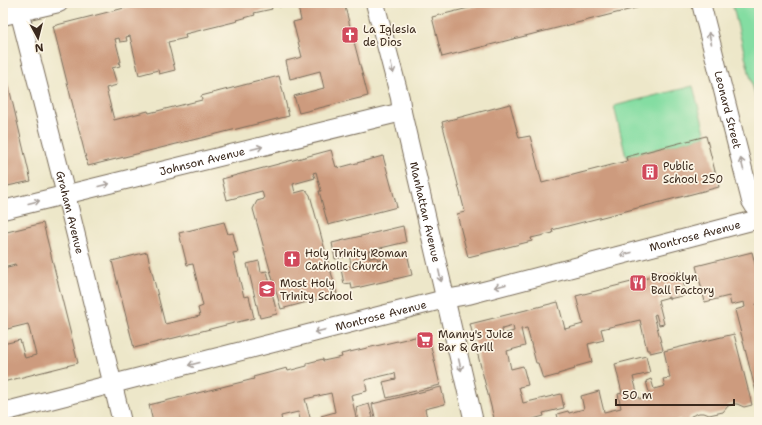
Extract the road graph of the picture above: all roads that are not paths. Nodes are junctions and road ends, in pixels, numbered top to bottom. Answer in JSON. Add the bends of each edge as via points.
{"nodes":[{"id":1,"x":59,"y":3,"type":"edge"},
{"id":2,"x":375,"y":3,"type":"edge"},
{"id":3,"x":701,"y":3,"type":"edge"},
{"id":4,"x":13,"y":11,"type":"edge"},
{"id":5,"x":402,"y":112,"type":"junction"},
{"id":6,"x":66,"y":194,"type":"junction"},
{"id":7,"x":3,"y":210,"type":"edge"},
{"id":8,"x":759,"y":214,"type":"edge"},
{"id":9,"x":759,"y":220,"type":"edge"},
{"id":10,"x":445,"y":300,"type":"junction"},
{"id":11,"x":113,"y":384,"type":"junction"},
{"id":12,"x":3,"y":412,"type":"edge"},
{"id":13,"x":122,"y":422,"type":"edge"},
{"id":14,"x":474,"y":422,"type":"edge"}],
"edges":[{"from":1,"to":4,"type":"street"},
{"from":2,"to":5,"type":"street","name":"Manhattan Avenue","one_way":true},
{"from":8,"to":3,"type":"street","name":"Leonard Street","one_way":true,"via":[[751,201]]},
{"from":4,"to":6,"type":"street","name":"Graham Avenue"},
{"from":6,"to":5,"type":"street","name":"Johnson Avenue","one_way":true},
{"from":5,"to":10,"type":"street","name":"Manhattan Avenue","one_way":true},
{"from":7,"to":6,"type":"street","name":"Johnson Avenue","one_way":true},
{"from":6,"to":11,"type":"street","name":"Graham Avenue"},
{"from":9,"to":10,"type":"street","name":"Montrose Avenue","one_way":true},
{"from":10,"to":11,"type":"street","name":"Montrose Avenue","one_way":true},
{"from":10,"to":14,"type":"street","name":"Manhattan Avenue","one_way":true},
{"from":11,"to":12,"type":"street","name":"Montrose Avenue"},
{"from":11,"to":13,"type":"street","name":"Graham Avenue"}]}
